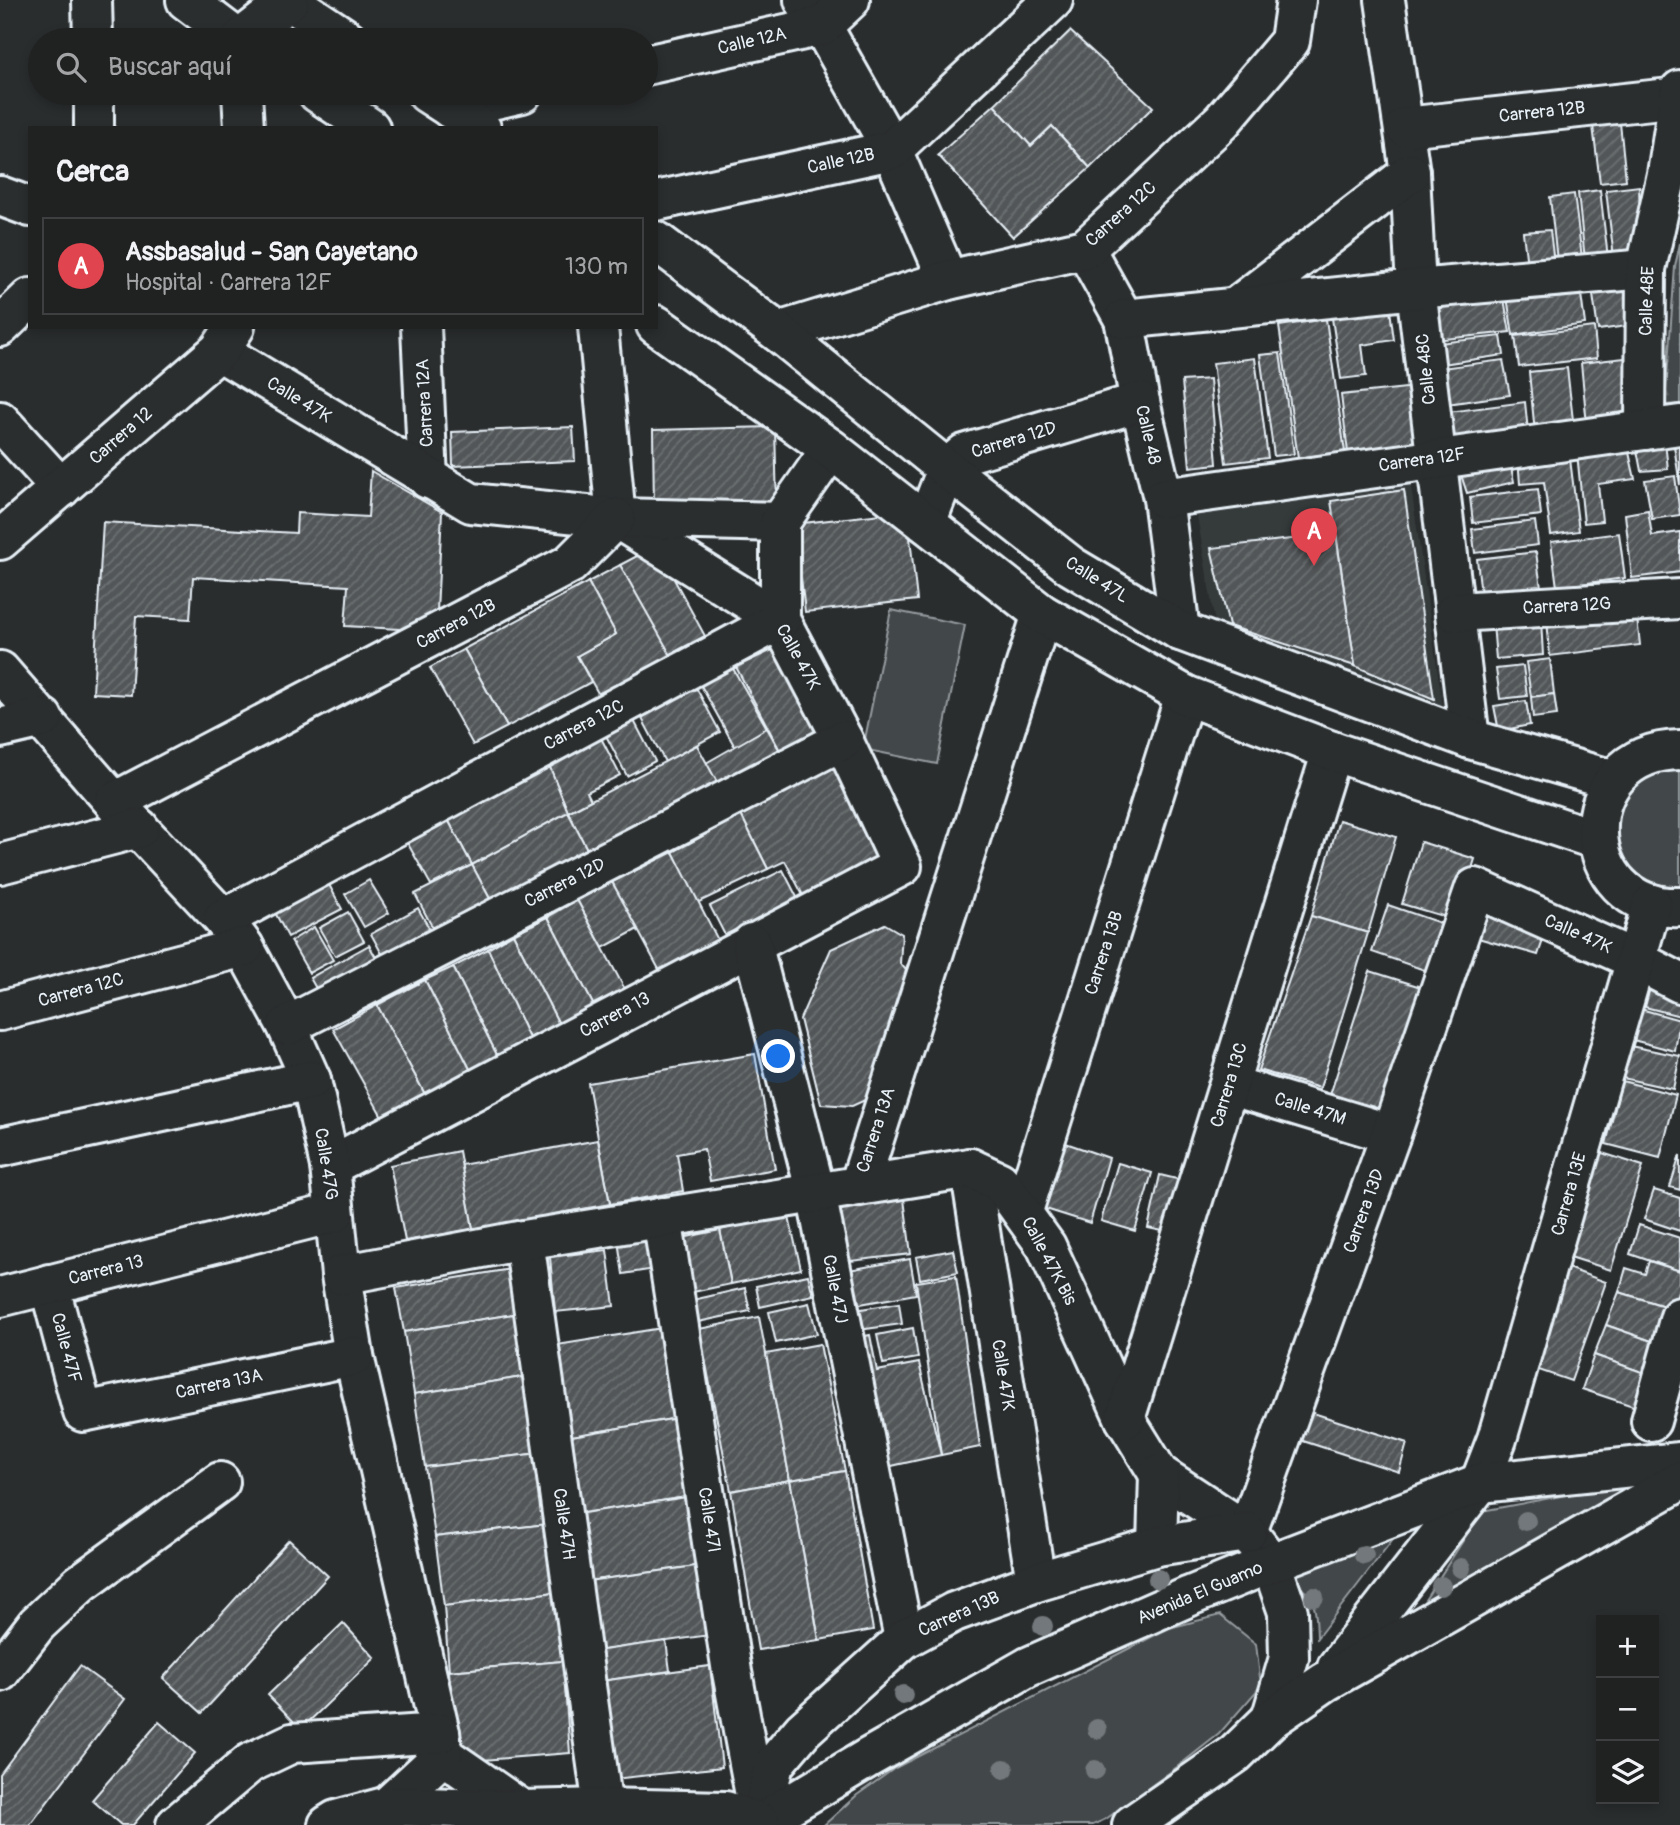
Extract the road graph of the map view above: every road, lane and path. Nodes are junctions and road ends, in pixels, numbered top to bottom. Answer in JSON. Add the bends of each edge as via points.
{"nodes":[{"id":1,"x":92,"y":0,"type":"edge"},
{"id":2,"x":186,"y":0,"type":"edge"},
{"id":3,"x":290,"y":0,"type":"edge"},
{"id":4,"x":850,"y":0,"type":"edge"},
{"id":5,"x":1053,"y":0,"type":"edge"},
{"id":6,"x":1296,"y":0,"type":"edge"},
{"id":7,"x":1385,"y":0,"type":"edge"},
{"id":8,"x":813,"y":13,"type":"edge"},
{"id":9,"x":93,"y":28,"type":"edge"},
{"id":10,"x":223,"y":28,"type":"edge"},
{"id":11,"x":254,"y":28,"type":"edge"},
{"id":12,"x":331,"y":28,"type":"edge"},
{"id":13,"x":658,"y":61,"type":"edge"},
{"id":14,"x":1680,"y":90,"type":"edge"},
{"id":15,"x":1679,"y":97,"type":"edge"},
{"id":16,"x":94,"y":105,"type":"edge"},
{"id":17,"x":243,"y":105,"type":"edge"},
{"id":18,"x":336,"y":105,"type":"edge"},
{"id":19,"x":473,"y":105,"type":"edge"},
{"id":20,"x":453,"y":110,"type":"edge"},
{"id":21,"x":94,"y":126,"type":"edge"},
{"id":22,"x":244,"y":126,"type":"edge"},
{"id":23,"x":367,"y":126,"type":"edge"},
{"id":24,"x":1405,"y":127,"type":"junction"},
{"id":25,"x":892,"y":150,"type":"junction"},
{"id":26,"x":1410,"y":173,"type":"junction"},
{"id":27,"x":0,"y":196,"type":"edge"},
{"id":28,"x":658,"y":201,"type":"edge"},
{"id":29,"x":28,"y":206,"type":"edge"},
{"id":30,"x":658,"y":242,"type":"edge"},
{"id":31,"x":1085,"y":249,"type":"junction"},
{"id":32,"x":1646,"y":269,"type":"junction"},
{"id":33,"x":948,"y":280,"type":"junction"},
{"id":34,"x":1416,"y":289,"type":"junction"},
{"id":35,"x":28,"y":300,"type":"edge"},
{"id":36,"x":1236,"y":307,"type":"junction"},
{"id":37,"x":1124,"y":319,"type":"junction"},
{"id":38,"x":658,"y":326,"type":"edge"},
{"id":39,"x":0,"y":327,"type":"edge"},
{"id":40,"x":421,"y":329,"type":"edge"},
{"id":41,"x":598,"y":329,"type":"edge"},
{"id":42,"x":778,"y":332,"type":"junction"},
{"id":43,"x":227,"y":339,"type":"edge"},
{"id":44,"x":1140,"y":402,"type":"junction"},
{"id":45,"x":0,"y":421,"type":"edge"},
{"id":46,"x":1662,"y":428,"type":"edge"},
{"id":47,"x":831,"y":449,"type":"junction"},
{"id":48,"x":1436,"y":458,"type":"junction"},
{"id":49,"x":947,"y":469,"type":"junction"},
{"id":50,"x":429,"y":479,"type":"junction"},
{"id":51,"x":61,"y":488,"type":"junction"},
{"id":52,"x":1163,"y":498,"type":"junction"},
{"id":53,"x":616,"y":518,"type":"junction"},
{"id":54,"x":780,"y":522,"type":"junction"},
{"id":55,"x":926,"y":523,"type":"junction"},
{"id":56,"x":0,"y":540,"type":"edge"},
{"id":57,"x":1680,"y":599,"type":"edge"},
{"id":58,"x":1455,"y":612,"type":"junction"},
{"id":59,"x":1042,"y":614,"type":"junction"},
{"id":60,"x":780,"y":620,"type":"junction"},
{"id":61,"x":1180,"y":631,"type":"junction"},
{"id":62,"x":0,"y":671,"type":"edge"},
{"id":63,"x":1185,"y":695,"type":"junction"},
{"id":64,"x":43,"y":718,"type":"junction"},
{"id":65,"x":0,"y":728,"type":"edge"},
{"id":66,"x":1470,"y":739,"type":"junction"},
{"id":67,"x":844,"y":740,"type":"junction"},
{"id":68,"x":1680,"y":750,"type":"edge"},
{"id":69,"x":1332,"y":751,"type":"junction"},
{"id":70,"x":1613,"y":780,"type":"junction"},
{"id":71,"x":127,"y":815,"type":"junction"},
{"id":72,"x":1597,"y":840,"type":"junction"},
{"id":73,"x":0,"y":864,"type":"edge"},
{"id":74,"x":902,"y":866,"type":"joint"},
{"id":75,"x":1475,"y":888,"type":"joint"},
{"id":76,"x":1666,"y":905,"type":"edge"},
{"id":77,"x":234,"y":933,"type":"junction"},
{"id":78,"x":752,"y":943,"type":"junction"},
{"id":79,"x":1637,"y":961,"type":"junction"},
{"id":80,"x":1680,"y":983,"type":"edge"},
{"id":81,"x":0,"y":1011,"type":"edge"},
{"id":82,"x":287,"y":1026,"type":"junction"},
{"id":83,"x":311,"y":1080,"type":"junction"},
{"id":84,"x":1229,"y":1084,"type":"junction"},
{"id":85,"x":1391,"y":1134,"type":"junction"},
{"id":86,"x":0,"y":1147,"type":"edge"},
{"id":87,"x":330,"y":1167,"type":"junction"},
{"id":88,"x":970,"y":1168,"type":"junction"},
{"id":89,"x":859,"y":1186,"type":"junction"},
{"id":90,"x":816,"y":1193,"type":"junction"},
{"id":91,"x":1023,"y":1211,"type":"junction"},
{"id":92,"x":334,"y":1213,"type":"junction"},
{"id":93,"x":662,"y":1217,"type":"junction"},
{"id":94,"x":524,"y":1240,"type":"junction"},
{"id":95,"x":341,"y":1275,"type":"junction"},
{"id":96,"x":49,"y":1284,"type":"junction"},
{"id":97,"x":0,"y":1297,"type":"edge"},
{"id":98,"x":1680,"y":1317,"type":"edge"},
{"id":99,"x":354,"y":1356,"type":"junction"},
{"id":100,"x":83,"y":1412,"type":"joint"},
{"id":101,"x":1125,"y":1419,"type":"junction"},
{"id":102,"x":1651,"y":1420,"type":"dead end"},
{"id":103,"x":1680,"y":1462,"type":"edge"},
{"id":104,"x":1159,"y":1474,"type":"junction"},
{"id":105,"x":220,"y":1482,"type":"dead end"},
{"id":106,"x":1680,"y":1482,"type":"edge"},
{"id":107,"x":1480,"y":1483,"type":"junction"},
{"id":108,"x":1247,"y":1532,"type":"junction"},
{"id":109,"x":1157,"y":1546,"type":"junction"},
{"id":110,"x":1271,"y":1563,"type":"junction"},
{"id":111,"x":1036,"y":1582,"type":"junction"},
{"id":112,"x":904,"y":1639,"type":"junction"},
{"id":113,"x":0,"y":1672,"type":"edge"},
{"id":114,"x":1325,"y":1682,"type":"junction"},
{"id":115,"x":1271,"y":1719,"type":"junction"},
{"id":116,"x":442,"y":1744,"type":"junction"},
{"id":117,"x":388,"y":1806,"type":"junction"},
{"id":118,"x":603,"y":1808,"type":"junction"},
{"id":119,"x":522,"y":1810,"type":"junction"},
{"id":120,"x":760,"y":1824,"type":"edge"},
{"id":121,"x":176,"y":1825,"type":"edge"},
{"id":122,"x":328,"y":1825,"type":"edge"},
{"id":123,"x":1132,"y":1825,"type":"edge"}],
"edges":[{"from":1,"to":9,"type":"street"},
{"from":2,"to":10,"type":"street"},
{"from":3,"to":11,"type":"street"},
{"from":3,"to":12,"type":"street"},
{"from":4,"to":8,"type":"street"},
{"from":5,"to":25,"type":"street","name":"Calle 12B"},
{"from":6,"to":31,"type":"street","name":"Carrera 12C","via":[[1290,41],[1222,121]]},
{"from":7,"to":24,"type":"street","name":"Calle 48C"},
{"from":8,"to":13,"type":"street","name":"Calle 12A"},
{"from":8,"to":25,"type":"street"},
{"from":14,"to":15,"type":"street","name":"Calle 48E"},
{"from":15,"to":24,"type":"street","name":"Carrera 12B"},
{"from":15,"to":32,"type":"street","name":"Calle 48E"},
{"from":16,"to":21,"type":"street"},
{"from":17,"to":22,"type":"street"},
{"from":18,"to":23,"type":"street"},
{"from":19,"to":20,"type":"street"},
{"from":24,"to":26,"type":"street","name":"Calle 48C"},
{"from":25,"to":28,"type":"street","name":"Calle 12B"},
{"from":25,"to":33,"type":"street"},
{"from":26,"to":34,"type":"street","name":"Calle 48C"},
{"from":26,"to":36,"type":"street"},
{"from":27,"to":29,"type":"street"},
{"from":30,"to":42,"type":"street","name":"Calle 47L"},
{"from":31,"to":33,"type":"street","name":"Carrera 12C"},
{"from":31,"to":37,"type":"street","name":"Calle 48"},
{"from":32,"to":34,"type":"street"},
{"from":32,"to":46,"type":"street","name":"Calle 48E"},
{"from":33,"to":42,"type":"street","name":"Carrera 12C"},
{"from":34,"to":36,"type":"street"},
{"from":34,"to":48,"type":"street","name":"Calle 48C"},
{"from":35,"to":39,"type":"street"},
{"from":36,"to":37,"type":"street"},
{"from":37,"to":44,"type":"street","name":"Calle 48"},
{"from":38,"to":47,"type":"street"},
{"from":40,"to":50,"type":"street","name":"Carrera 12A"},
{"from":41,"to":53,"type":"street"},
{"from":42,"to":49,"type":"street","name":"Calle 47L"},
{"from":43,"to":50,"type":"street","name":"Calle 47K"},
{"from":43,"to":51,"type":"street","name":"Carrera 12"},
{"from":44,"to":49,"type":"street","name":"Carrera 12D","via":[[964,454]]},
{"from":44,"to":52,"type":"street","name":"Calle 48"},
{"from":45,"to":51,"type":"street"},
{"from":46,"to":48,"type":"street","name":"Carrera 12F"},
{"from":47,"to":54,"type":"street"},
{"from":47,"to":55,"type":"street"},
{"from":48,"to":52,"type":"street","name":"Carrera 12F"},
{"from":48,"to":58,"type":"street","name":"Calle 48C"},
{"from":49,"to":55,"type":"street"},
{"from":49,"to":61,"type":"street","name":"Calle 47L","via":[[1071,566]]},
{"from":50,"to":53,"type":"street","name":"Calle 47K","via":[[471,503]]},
{"from":51,"to":56,"type":"street","name":"Carrera 12"},
{"from":52,"to":61,"type":"street","name":"Calle 48"},
{"from":53,"to":54,"type":"street","name":"Calle 47K"},
{"from":53,"to":60,"type":"street","name":"Calle 47K"},
{"from":53,"to":71,"type":"street","name":"Carrera 12B","via":[[570,565]]},
{"from":54,"to":60,"type":"street"},
{"from":55,"to":59,"type":"street"},
{"from":57,"to":58,"type":"street","name":"Carrera 12G"},
{"from":58,"to":66,"type":"street","name":"Calle 48C"},
{"from":59,"to":63,"type":"street"},
{"from":59,"to":89,"type":"street","name":"Carrera 13A"},
{"from":60,"to":67,"type":"street","name":"Calle 47K"},
{"from":60,"to":77,"type":"street","name":"Carrera 12C"},
{"from":61,"to":66,"type":"street","name":"Calle 47L"},
{"from":62,"to":64,"type":"street","name":"Calle 47G"},
{"from":63,"to":69,"type":"street"},
{"from":63,"to":91,"type":"street","name":"Carrera 13B"},
{"from":64,"to":65,"type":"street"},
{"from":64,"to":71,"type":"street","name":"Calle 47G"},
{"from":66,"to":70,"type":"street","name":"Calle 47L"},
{"from":67,"to":74,"type":"street","name":"Calle 47K"},
{"from":67,"to":82,"type":"street","name":"Carrera 12D"},
{"from":68,"to":70,"type":"street","via":[[1636,760]]},
{"from":69,"to":72,"type":"street"},
{"from":69,"to":84,"type":"street","name":"Carrera 13C"},
{"from":70,"to":72,"type":"street","via":[[1599,808]]},
{"from":71,"to":73,"type":"street","name":"Carrera 12B"},
{"from":71,"to":77,"type":"street","name":"Calle 47G"},
{"from":72,"to":76,"type":"street","via":[[1615,880],[1638,898]]},
{"from":74,"to":78,"type":"street","name":"Carrera 13"},
{"from":75,"to":79,"type":"street","name":"Calle 47K"},
{"from":75,"to":85,"type":"street","name":"Carrera 13D"},
{"from":76,"to":79,"type":"street","name":"Carrera 13E"},
{"from":77,"to":81,"type":"street","name":"Carrera 12C"},
{"from":77,"to":82,"type":"street","name":"Calle 47G"},
{"from":78,"to":87,"type":"street","name":"Carrera 13"},
{"from":78,"to":90,"type":"street","name":"Calle 47J"},
{"from":79,"to":80,"type":"street","name":"Calle 47K"},
{"from":79,"to":107,"type":"street","name":"Carrera 13E","via":[[1497,1439]]},
{"from":82,"to":83,"type":"street","name":"Calle 47G"},
{"from":83,"to":86,"type":"street"},
{"from":83,"to":87,"type":"street","name":"Calle 47G"},
{"from":84,"to":85,"type":"street","name":"Calle 47M"},
{"from":84,"to":101,"type":"street","name":"Carrera 13C"},
{"from":85,"to":108,"type":"street","name":"Carrera 13D"},
{"from":87,"to":92,"type":"street","name":"Calle 47G"},
{"from":88,"to":89,"type":"street"},
{"from":88,"to":91,"type":"street","name":"Calle 47K Bis","via":[[1000,1181]]},
{"from":88,"to":111,"type":"street","name":"Calle 47K"},
{"from":89,"to":90,"type":"street","name":"Carrera 13A"},
{"from":90,"to":93,"type":"street","name":"Carrera 13A"},
{"from":90,"to":112,"type":"street","name":"Calle 47J"},
{"from":91,"to":101,"type":"street","name":"Calle 47K Bis","via":[[1046,1246]]},
{"from":92,"to":95,"type":"street","name":"Calle 47G"},
{"from":92,"to":96,"type":"street","name":"Carrera 13"},
{"from":93,"to":94,"type":"street","name":"Carrera 13A"},
{"from":93,"to":120,"type":"street","name":"Calle 47I"},
{"from":94,"to":95,"type":"street","name":"Carrera 13A"},
{"from":94,"to":118,"type":"street","name":"Calle 47H"},
{"from":95,"to":99,"type":"street","name":"Calle 47G"},
{"from":96,"to":97,"type":"street","name":"Carrera 13"},
{"from":96,"to":100,"type":"street","name":"Calle 47F"},
{"from":98,"to":102,"type":"street"},
{"from":99,"to":100,"type":"street","name":"Carrera 13A"},
{"from":99,"to":116,"type":"street","name":"Calle 47G"},
{"from":101,"to":104,"type":"street","name":"Calle 47K Bis"},
{"from":103,"to":107,"type":"street","name":"Avenida El Guamo"},
{"from":104,"to":108,"type":"street","name":"Calle 47K Bis"},
{"from":104,"to":109,"type":"street"},
{"from":105,"to":113,"type":"street","via":[[81,1583],[37,1624]]},
{"from":106,"to":114,"type":"street"},
{"from":107,"to":110,"type":"street","name":"Avenida El Guamo"},
{"from":107,"to":114,"type":"street","name":"Carrera 13E"},
{"from":108,"to":109,"type":"street","name":"Carrera 13B"},
{"from":108,"to":110,"type":"street","name":"Calle 47K Bis"},
{"from":109,"to":111,"type":"street","name":"Carrera 13B"},
{"from":110,"to":115,"type":"street","name":"Calle 47K Bis","via":[[1288,1612],[1289,1658]]},
{"from":110,"to":120,"type":"street","name":"Avenida El Guamo","via":[[1028,1667]]},
{"from":111,"to":112,"type":"street","name":"Carrera 13B","via":[[954,1612]]},
{"from":112,"to":120,"type":"street","name":"Carrera 13B","via":[[803,1730],[774,1764]]},
{"from":114,"to":115,"type":"street"},
{"from":115,"to":123,"type":"street","via":[[1235,1754]]},
{"from":116,"to":117,"type":"street"},
{"from":116,"to":119,"type":"street"},
{"from":116,"to":121,"type":"street","via":[[292,1743],[250,1763]]},
{"from":117,"to":119,"type":"street"},
{"from":117,"to":122,"type":"street"},
{"from":118,"to":119,"type":"street"},
{"from":118,"to":120,"type":"street","via":[[725,1811]]}]}
